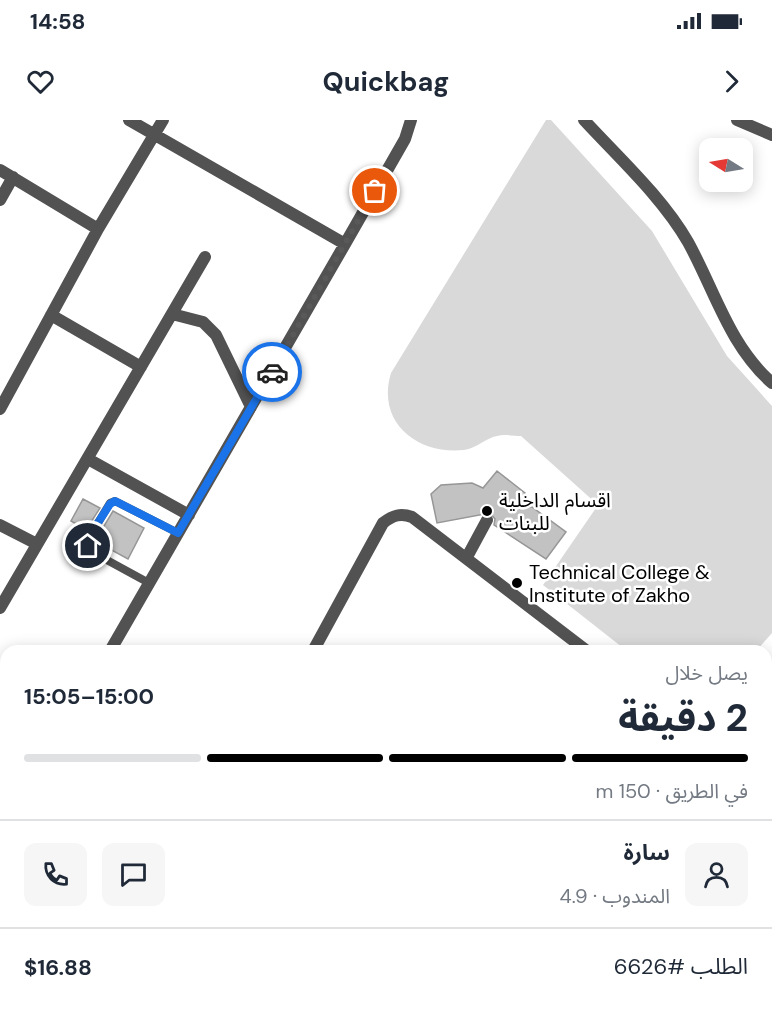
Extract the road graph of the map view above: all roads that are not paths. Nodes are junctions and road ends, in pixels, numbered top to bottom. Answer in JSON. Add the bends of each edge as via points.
{"nodes":[{"id":1,"x":129,"y":120,"type":"edge"},
{"id":2,"x":163,"y":120,"type":"edge"},
{"id":3,"x":411,"y":120,"type":"edge"},
{"id":4,"x":584,"y":120,"type":"edge"},
{"id":5,"x":737,"y":120,"type":"edge"},
{"id":6,"x":156,"y":135,"type":"junction"},
{"id":7,"x":772,"y":135,"type":"edge"},
{"id":8,"x":0,"y":170,"type":"edge"},
{"id":9,"x":13,"y":177,"type":"junction"},
{"id":10,"x":0,"y":200,"type":"edge"},
{"id":11,"x":98,"y":229,"type":"junction"},
{"id":12,"x":345,"y":244,"type":"junction"},
{"id":13,"x":205,"y":257,"type":"dead end"},
{"id":14,"x":172,"y":314,"type":"junction"},
{"id":15,"x":51,"y":315,"type":"junction"},
{"id":16,"x":141,"y":367,"type":"junction"},
{"id":17,"x":772,"y":383,"type":"edge"},
{"id":18,"x":251,"y":407,"type":"junction"},
{"id":19,"x":0,"y":409,"type":"edge"},
{"id":20,"x":88,"y":459,"type":"junction"},
{"id":21,"x":189,"y":515,"type":"junction"},
{"id":22,"x":487,"y":520,"type":"dead end"},
{"id":23,"x":0,"y":525,"type":"edge"},
{"id":24,"x":178,"y":533,"type":"junction"},
{"id":25,"x":37,"y":544,"type":"junction"},
{"id":26,"x":467,"y":557,"type":"junction"},
{"id":27,"x":149,"y":583,"type":"junction"},
{"id":28,"x":0,"y":608,"type":"edge"},
{"id":29,"x":113,"y":645,"type":"edge"},
{"id":30,"x":316,"y":645,"type":"edge"},
{"id":31,"x":579,"y":645,"type":"edge"}],
"edges":[{"from":1,"to":6,"type":"street"},
{"from":2,"to":6,"type":"street"},
{"from":3,"to":12,"type":"street","via":[[405,139]]},
{"from":4,"to":17,"type":"street","via":[[646,187],[687,241],[726,324]]},
{"from":5,"to":7,"type":"street"},
{"from":6,"to":11,"type":"street"},
{"from":6,"to":12,"type":"street"},
{"from":8,"to":9,"type":"street"},
{"from":9,"to":10,"type":"street"},
{"from":9,"to":11,"type":"street"},
{"from":11,"to":15,"type":"street"},
{"from":12,"to":18,"type":"street"},
{"from":13,"to":14,"type":"street"},
{"from":14,"to":16,"type":"street"},
{"from":14,"to":18,"type":"street","via":[[203,322],[216,335]]},
{"from":15,"to":16,"type":"street"},
{"from":15,"to":19,"type":"street"},
{"from":16,"to":20,"type":"street"},
{"from":18,"to":21,"type":"street"},
{"from":20,"to":21,"type":"street"},
{"from":20,"to":25,"type":"street"},
{"from":21,"to":24,"type":"street"},
{"from":22,"to":26,"type":"street"},
{"from":23,"to":25,"type":"street"},
{"from":24,"to":27,"type":"street"},
{"from":24,"to":27,"type":"lane","via":[[115,501],[87,540],[88,546],[105,559]]},
{"from":25,"to":28,"type":"street"},
{"from":26,"to":30,"type":"street","via":[[412,517],[389,518]]},
{"from":26,"to":31,"type":"street"},
{"from":27,"to":29,"type":"street"}]}
